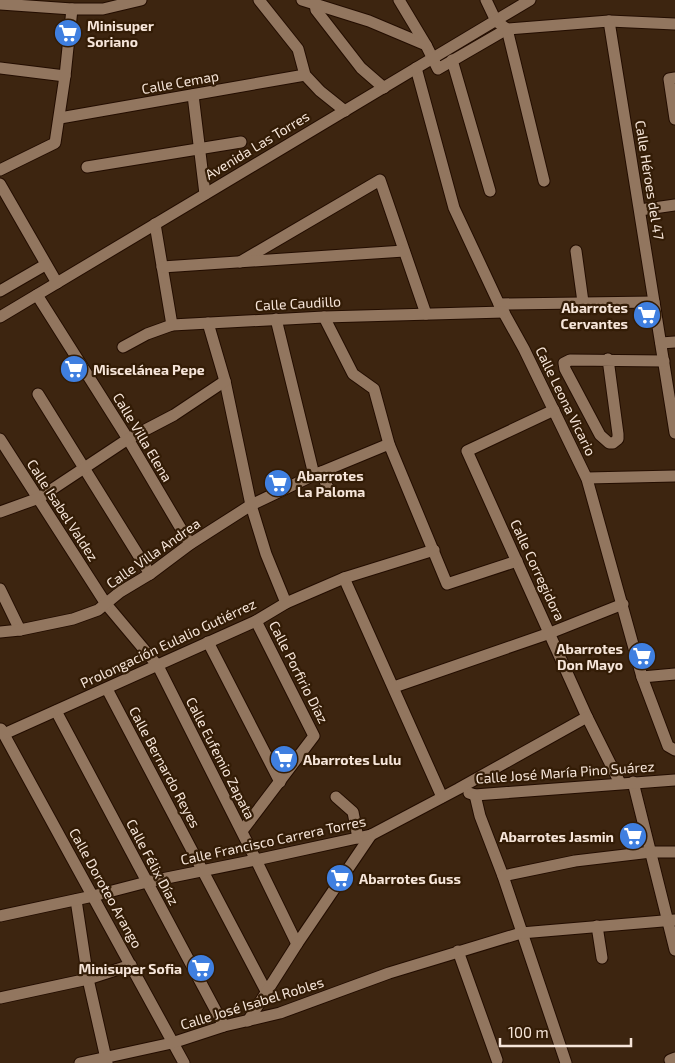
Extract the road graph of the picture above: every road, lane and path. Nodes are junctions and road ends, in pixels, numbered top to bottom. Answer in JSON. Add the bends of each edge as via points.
{"nodes":[{"id":1,"x":142,"y":0,"type":"edge"},
{"id":2,"x":259,"y":0,"type":"edge"},
{"id":3,"x":302,"y":0,"type":"edge"},
{"id":4,"x":400,"y":0,"type":"edge"},
{"id":5,"x":486,"y":0,"type":"edge"},
{"id":6,"x":530,"y":0,"type":"edge"},
{"id":7,"x":0,"y":4,"type":"edge"},
{"id":8,"x":315,"y":4,"type":"junction"},
{"id":9,"x":66,"y":6,"type":"edge"},
{"id":10,"x":496,"y":21,"type":"junction"},
{"id":11,"x":610,"y":21,"type":"junction"},
{"id":12,"x":675,"y":24,"type":"edge"},
{"id":13,"x":507,"y":29,"type":"junction"},
{"id":14,"x":426,"y":45,"type":"junction"},
{"id":15,"x":452,"y":60,"type":"junction"},
{"id":16,"x":435,"y":63,"type":"junction"},
{"id":17,"x":0,"y":68,"type":"edge"},
{"id":18,"x":417,"y":74,"type":"junction"},
{"id":19,"x":305,"y":75,"type":"junction"},
{"id":20,"x":66,"y":76,"type":"junction"},
{"id":21,"x":675,"y":78,"type":"edge"},
{"id":22,"x":384,"y":88,"type":"junction"},
{"id":23,"x":193,"y":95,"type":"junction"},
{"id":24,"x":345,"y":111,"type":"junction"},
{"id":25,"x":60,"y":118,"type":"junction"},
{"id":26,"x":675,"y":119,"type":"edge"},
{"id":27,"x":240,"y":142,"type":"dead end"},
{"id":28,"x":200,"y":148,"type":"junction"},
{"id":29,"x":88,"y":167,"type":"dead end"},
{"id":30,"x":0,"y":170,"type":"edge"},
{"id":31,"x":544,"y":181,"type":"dead end"},
{"id":32,"x":0,"y":184,"type":"edge"},
{"id":33,"x":490,"y":191,"type":"dead end"},
{"id":34,"x":205,"y":194,"type":"junction"},
{"id":35,"x":675,"y":205,"type":"edge"},
{"id":36,"x":640,"y":210,"type":"junction"},
{"id":37,"x":155,"y":224,"type":"junction"},
{"id":38,"x":404,"y":251,"type":"junction"},
{"id":39,"x":576,"y":251,"type":"dead end"},
{"id":40,"x":240,"y":262,"type":"junction"},
{"id":41,"x":45,"y":265,"type":"junction"},
{"id":42,"x":162,"y":267,"type":"junction"},
{"id":43,"x":57,"y":283,"type":"junction"},
{"id":44,"x":0,"y":291,"type":"edge"},
{"id":45,"x":37,"y":295,"type":"junction"},
{"id":46,"x":583,"y":302,"type":"junction"},
{"id":47,"x":654,"y":302,"type":"junction"},
{"id":48,"x":501,"y":308,"type":"junction"},
{"id":49,"x":426,"y":314,"type":"junction"},
{"id":50,"x":0,"y":317,"type":"edge"},
{"id":51,"x":324,"y":317,"type":"junction"},
{"id":52,"x":276,"y":319,"type":"junction"},
{"id":53,"x":208,"y":323,"type":"junction"},
{"id":54,"x":172,"y":325,"type":"junction"},
{"id":55,"x":675,"y":342,"type":"edge"},
{"id":56,"x":661,"y":343,"type":"junction"},
{"id":57,"x":122,"y":347,"type":"dead end"},
{"id":58,"x":608,"y":359,"type":"junction"},
{"id":59,"x":664,"y":361,"type":"junction"},
{"id":60,"x":224,"y":381,"type":"junction"},
{"id":61,"x":38,"y":394,"type":"dead end"},
{"id":62,"x":554,"y":410,"type":"junction"},
{"id":63,"x":675,"y":433,"type":"edge"},
{"id":64,"x":128,"y":439,"type":"junction"},
{"id":65,"x":0,"y":440,"type":"edge"},
{"id":66,"x":389,"y":444,"type":"junction"},
{"id":67,"x":84,"y":468,"type":"junction"},
{"id":68,"x":318,"y":473,"type":"junction"},
{"id":69,"x":675,"y":476,"type":"edge"},
{"id":70,"x":587,"y":478,"type":"junction"},
{"id":71,"x":328,"y":488,"type":"dead end"},
{"id":72,"x":38,"y":498,"type":"junction"},
{"id":73,"x":251,"y":505,"type":"junction"},
{"id":74,"x":0,"y":512,"type":"edge"},
{"id":75,"x":190,"y":544,"type":"junction"},
{"id":76,"x":434,"y":550,"type":"junction"},
{"id":77,"x":517,"y":561,"type":"junction"},
{"id":78,"x":150,"y":574,"type":"junction"},
{"id":79,"x":344,"y":578,"type":"junction"},
{"id":80,"x":0,"y":589,"type":"edge"},
{"id":81,"x":286,"y":603,"type":"junction"},
{"id":82,"x":106,"y":604,"type":"junction"},
{"id":83,"x":623,"y":604,"type":"junction"},
{"id":84,"x":256,"y":621,"type":"junction"},
{"id":85,"x":20,"y":630,"type":"junction"},
{"id":86,"x":0,"y":632,"type":"edge"},
{"id":87,"x":550,"y":633,"type":"junction"},
{"id":88,"x":208,"y":642,"type":"junction"},
{"id":89,"x":158,"y":666,"type":"junction"},
{"id":90,"x":675,"y":674,"type":"edge"},
{"id":91,"x":642,"y":677,"type":"junction"},
{"id":92,"x":394,"y":687,"type":"junction"},
{"id":93,"x":107,"y":689,"type":"junction"},
{"id":94,"x":56,"y":711,"type":"junction"},
{"id":95,"x":587,"y":717,"type":"junction"},
{"id":96,"x":2,"y":731,"type":"edge"},
{"id":97,"x":675,"y":750,"type":"edge"},
{"id":98,"x":675,"y":780,"type":"edge"},
{"id":99,"x":280,"y":782,"type":"junction"},
{"id":100,"x":633,"y":782,"type":"junction"},
{"id":101,"x":620,"y":783,"type":"junction"},
{"id":102,"x":458,"y":790,"type":"junction"},
{"id":103,"x":475,"y":795,"type":"junction"},
{"id":104,"x":336,"y":797,"type":"dead end"},
{"id":105,"x":442,"y":797,"type":"junction"},
{"id":106,"x":242,"y":831,"type":"junction"},
{"id":107,"x":371,"y":835,"type":"junction"},
{"id":108,"x":358,"y":838,"type":"junction"},
{"id":109,"x":651,"y":852,"type":"junction"},
{"id":110,"x":675,"y":852,"type":"edge"},
{"id":111,"x":256,"y":860,"type":"junction"},
{"id":112,"x":203,"y":871,"type":"junction"},
{"id":113,"x":503,"y":876,"type":"junction"},
{"id":114,"x":147,"y":882,"type":"junction"},
{"id":115,"x":93,"y":896,"type":"junction"},
{"id":116,"x":76,"y":900,"type":"junction"},
{"id":117,"x":0,"y":916,"type":"edge"},
{"id":118,"x":671,"y":921,"type":"edge"},
{"id":119,"x":597,"y":926,"type":"junction"},
{"id":120,"x":521,"y":933,"type":"junction"},
{"id":121,"x":296,"y":944,"type":"junction"},
{"id":122,"x":675,"y":950,"type":"edge"},
{"id":123,"x":458,"y":951,"type":"junction"},
{"id":124,"x":602,"y":958,"type":"dead end"},
{"id":125,"x":131,"y":965,"type":"junction"},
{"id":126,"x":88,"y":979,"type":"junction"},
{"id":127,"x":266,"y":991,"type":"junction"},
{"id":128,"x":0,"y":998,"type":"edge"},
{"id":129,"x":248,"y":1021,"type":"junction"},
{"id":130,"x":224,"y":1026,"type":"junction"},
{"id":131,"x":172,"y":1043,"type":"junction"},
{"id":132,"x":106,"y":1060,"type":"edge"},
{"id":133,"x":498,"y":1060,"type":"dead end"},
{"id":134,"x":80,"y":1063,"type":"edge"},
{"id":135,"x":184,"y":1063,"type":"edge"},
{"id":136,"x":566,"y":1063,"type":"edge"}],
"edges":[{"from":1,"to":9,"type":"street","via":[[103,9]]},
{"from":2,"to":19,"type":"street","via":[[298,49]]},
{"from":3,"to":8,"type":"street"},
{"from":4,"to":14,"type":"street"},
{"from":5,"to":10,"type":"street"},
{"from":6,"to":10,"type":"street","name":"Avenida Las Torres"},
{"from":7,"to":9,"type":"street"},
{"from":8,"to":14,"type":"street","via":[[369,21]]},
{"from":8,"to":22,"type":"street","via":[[316,10],[361,68]]},
{"from":9,"to":20,"type":"street"},
{"from":10,"to":13,"type":"street"},
{"from":10,"to":16,"type":"street","name":"Avenida Las Torres"},
{"from":11,"to":12,"type":"street"},
{"from":11,"to":13,"type":"street"},
{"from":11,"to":36,"type":"street","name":"Calle Héroes del 47"},
{"from":13,"to":15,"type":"street"},
{"from":13,"to":31,"type":"street"},
{"from":14,"to":16,"type":"street"},
{"from":15,"to":16,"type":"street"},
{"from":15,"to":33,"type":"street"},
{"from":16,"to":18,"type":"street","name":"Avenida Las Torres"},
{"from":17,"to":20,"type":"street"},
{"from":18,"to":22,"type":"street","name":"Avenida Las Torres"},
{"from":18,"to":48,"type":"street","name":"Calle Leona Vicario","via":[[454,208]]},
{"from":19,"to":23,"type":"street","name":"Calle Cemap"},
{"from":19,"to":24,"type":"street"},
{"from":20,"to":25,"type":"street"},
{"from":21,"to":26,"type":"street","via":[[669,78]]},
{"from":22,"to":24,"type":"street","name":"Avenida Las Torres"},
{"from":23,"to":25,"type":"street","name":"Calle Cemap"},
{"from":23,"to":28,"type":"street"},
{"from":24,"to":34,"type":"street","name":"Avenida Las Torres"},
{"from":25,"to":30,"type":"street","via":[[55,143]]},
{"from":27,"to":28,"type":"street"},
{"from":28,"to":29,"type":"street"},
{"from":28,"to":34,"type":"street"},
{"from":32,"to":41,"type":"street"},
{"from":34,"to":37,"type":"street","name":"Avenida Las Torres"},
{"from":35,"to":36,"type":"street"},
{"from":36,"to":47,"type":"street","name":"Calle Héroes del 47"},
{"from":37,"to":42,"type":"street"},
{"from":37,"to":43,"type":"street","name":"Avenida Las Torres"},
{"from":38,"to":40,"type":"street"},
{"from":38,"to":40,"type":"street","via":[[380,180]]},
{"from":38,"to":49,"type":"street"},
{"from":39,"to":46,"type":"street"},
{"from":40,"to":42,"type":"street"},
{"from":41,"to":43,"type":"street"},
{"from":41,"to":44,"type":"street"},
{"from":42,"to":54,"type":"street"},
{"from":43,"to":45,"type":"street","name":"Avenida Las Torres"},
{"from":45,"to":50,"type":"street","name":"Avenida Las Torres"},
{"from":45,"to":64,"type":"street","name":"Calle Villa Elena"},
{"from":46,"to":47,"type":"street","name":"Calle Caudillo"},
{"from":46,"to":48,"type":"street","name":"Calle Caudillo"},
{"from":47,"to":56,"type":"street","name":"Calle Héroes del 47"},
{"from":48,"to":49,"type":"street","name":"Calle Caudillo"},
{"from":48,"to":62,"type":"street","name":"Calle Leona Vicario"},
{"from":49,"to":51,"type":"street","name":"Calle Caudillo"},
{"from":51,"to":52,"type":"street","name":"Calle Caudillo"},
{"from":51,"to":66,"type":"street","via":[[353,374],[374,389]]},
{"from":52,"to":53,"type":"street","name":"Calle Caudillo"},
{"from":52,"to":68,"type":"street"},
{"from":53,"to":54,"type":"street","name":"Calle Caudillo"},
{"from":53,"to":60,"type":"street"},
{"from":54,"to":57,"type":"street","name":"Calle Caudillo"},
{"from":55,"to":56,"type":"street"},
{"from":56,"to":59,"type":"street","name":"Calle Héroes del 47"},
{"from":58,"to":58,"type":"street","via":[[618,434],[614,443],[600,435],[564,369],[564,363],[570,360]]},
{"from":58,"to":59,"type":"street"},
{"from":59,"to":63,"type":"street","name":"Calle Héroes del 47"},
{"from":60,"to":64,"type":"street","via":[[174,415]]},
{"from":60,"to":73,"type":"street"},
{"from":61,"to":67,"type":"street"},
{"from":62,"to":70,"type":"street","name":"Calle Leona Vicario"},
{"from":62,"to":77,"type":"street","name":"Calle Corregidora","via":[[467,451]]},
{"from":64,"to":67,"type":"street"},
{"from":64,"to":75,"type":"street","name":"Calle Villa Elena"},
{"from":65,"to":72,"type":"street","name":"Calle Isabel Valdez"},
{"from":66,"to":68,"type":"street","name":"Calle Villa Andrea"},
{"from":66,"to":76,"type":"street"},
{"from":67,"to":72,"type":"street"},
{"from":67,"to":78,"type":"street"},
{"from":68,"to":71,"type":"street"},
{"from":68,"to":73,"type":"street","name":"Calle Villa Andrea"},
{"from":69,"to":70,"type":"street"},
{"from":70,"to":83,"type":"street","name":"Calle Leona Vicario"},
{"from":72,"to":74,"type":"street"},
{"from":72,"to":82,"type":"street","name":"Calle Isabel Valdez"},
{"from":73,"to":75,"type":"street","name":"Calle Villa Andrea"},
{"from":73,"to":81,"type":"street"},
{"from":75,"to":78,"type":"street","name":"Calle Villa Andrea"},
{"from":76,"to":77,"type":"street","via":[[447,584]]},
{"from":76,"to":79,"type":"street","name":"Prolongación Eulalio Gutiérrez"},
{"from":77,"to":87,"type":"street","name":"Calle Corregidora"},
{"from":78,"to":82,"type":"street","name":"Calle Villa Andrea"},
{"from":79,"to":81,"type":"street","name":"Prolongación Eulalio Gutiérrez"},
{"from":79,"to":92,"type":"street"},
{"from":80,"to":85,"type":"street"},
{"from":81,"to":84,"type":"street","name":"Prolongación Eulalio Gutiérrez"},
{"from":82,"to":85,"type":"street","name":"Calle Villa Andrea","via":[[87,615]]},
{"from":82,"to":89,"type":"street","name":"Calle Isabel Valdez"},
{"from":83,"to":87,"type":"street"},
{"from":83,"to":91,"type":"street","name":"Calle Leona Vicario"},
{"from":84,"to":88,"type":"street","name":"Prolongación Eulalio Gutiérrez"},
{"from":84,"to":99,"type":"street","name":"Calle Porfirio Díaz","via":[[314,736]]},
{"from":85,"to":86,"type":"street","name":"Calle Villa Andrea"},
{"from":87,"to":92,"type":"street"},
{"from":87,"to":95,"type":"street","name":"Calle Corregidora"},
{"from":88,"to":89,"type":"street","name":"Prolongación Eulalio Gutiérrez"},
{"from":88,"to":99,"type":"street"},
{"from":89,"to":93,"type":"street","name":"Prolongación Eulalio Gutiérrez"},
{"from":89,"to":106,"type":"street","name":"Calle Eufemio Zapata"},
{"from":90,"to":91,"type":"street"},
{"from":91,"to":97,"type":"street","name":"Calle Leona Vicario","via":[[668,746]]},
{"from":92,"to":105,"type":"street"},
{"from":93,"to":94,"type":"street","name":"Prolongación Eulalio Gutiérrez"},
{"from":93,"to":112,"type":"street","name":"Calle Bernardo Reyes"},
{"from":94,"to":96,"type":"street","name":"Prolongación Eulalio Gutiérrez"},
{"from":94,"to":114,"type":"street","name":"Calle Félix Díaz"},
{"from":95,"to":101,"type":"street","name":"Calle Corregidora"},
{"from":95,"to":102,"type":"street","name":"Calle Francisco Carrera Torres"},
{"from":96,"to":115,"type":"street","name":"Calle Doroteo Arango"},
{"from":98,"to":100,"type":"street","name":"Calle José María Pino Suárez"},
{"from":99,"to":106,"type":"street","name":"Calle Porfirio Díaz"},
{"from":100,"to":101,"type":"street","name":"Calle José María Pino Suárez"},
{"from":100,"to":109,"type":"street"},
{"from":101,"to":103,"type":"street","name":"Calle José María Pino Suárez"},
{"from":102,"to":103,"type":"street","name":"Calle José María Pino Suárez"},
{"from":102,"to":105,"type":"street","name":"Calle Francisco Carrera Torres"},
{"from":103,"to":113,"type":"street"},
{"from":104,"to":108,"type":"street","via":[[353,812]]},
{"from":105,"to":107,"type":"street","name":"Calle Francisco Carrera Torres"},
{"from":106,"to":111,"type":"street","name":"Calle Eufemio Zapata"},
{"from":107,"to":108,"type":"street","name":"Calle Francisco Carrera Torres"},
{"from":107,"to":121,"type":"street"},
{"from":108,"to":111,"type":"street","name":"Calle Francisco Carrera Torres"},
{"from":109,"to":110,"type":"street"},
{"from":109,"to":113,"type":"street","via":[[576,861]]},
{"from":109,"to":118,"type":"street"},
{"from":111,"to":112,"type":"street","name":"Calle Francisco Carrera Torres"},
{"from":111,"to":121,"type":"street","name":"Calle Eufemio Zapata"},
{"from":112,"to":114,"type":"street","name":"Calle Francisco Carrera Torres"},
{"from":112,"to":127,"type":"street","name":"Calle Bernardo Reyes"},
{"from":113,"to":120,"type":"street"},
{"from":114,"to":115,"type":"street","name":"Calle Francisco Carrera Torres"},
{"from":114,"to":130,"type":"street","name":"Calle Félix Díaz"},
{"from":115,"to":116,"type":"street","name":"Calle Francisco Carrera Torres"},
{"from":115,"to":125,"type":"street","name":"Calle Doroteo Arango"},
{"from":116,"to":117,"type":"street","name":"Calle Francisco Carrera Torres"},
{"from":116,"to":126,"type":"street"},
{"from":118,"to":119,"type":"street","name":"Calle José Isabel Robles"},
{"from":118,"to":122,"type":"street"},
{"from":119,"to":120,"type":"street","name":"Calle José Isabel Robles"},
{"from":119,"to":124,"type":"street"},
{"from":120,"to":123,"type":"street","name":"Calle José Isabel Robles"},
{"from":120,"to":136,"type":"street"},
{"from":121,"to":127,"type":"street"},
{"from":123,"to":129,"type":"street","name":"Calle José Isabel Robles","via":[[280,1013]]},
{"from":123,"to":133,"type":"street"},
{"from":125,"to":126,"type":"street"},
{"from":125,"to":131,"type":"street","name":"Calle Doroteo Arango"},
{"from":126,"to":128,"type":"street"},
{"from":126,"to":132,"type":"street"},
{"from":127,"to":129,"type":"street"},
{"from":129,"to":130,"type":"street","name":"Calle José Isabel Robles"},
{"from":130,"to":131,"type":"street","name":"Calle José Isabel Robles"},
{"from":131,"to":132,"type":"street","name":"Calle José Isabel Robles"},
{"from":131,"to":135,"type":"street","name":"Calle Doroteo Arango"},
{"from":132,"to":134,"type":"street","name":"Calle José Isabel Robles"}]}
